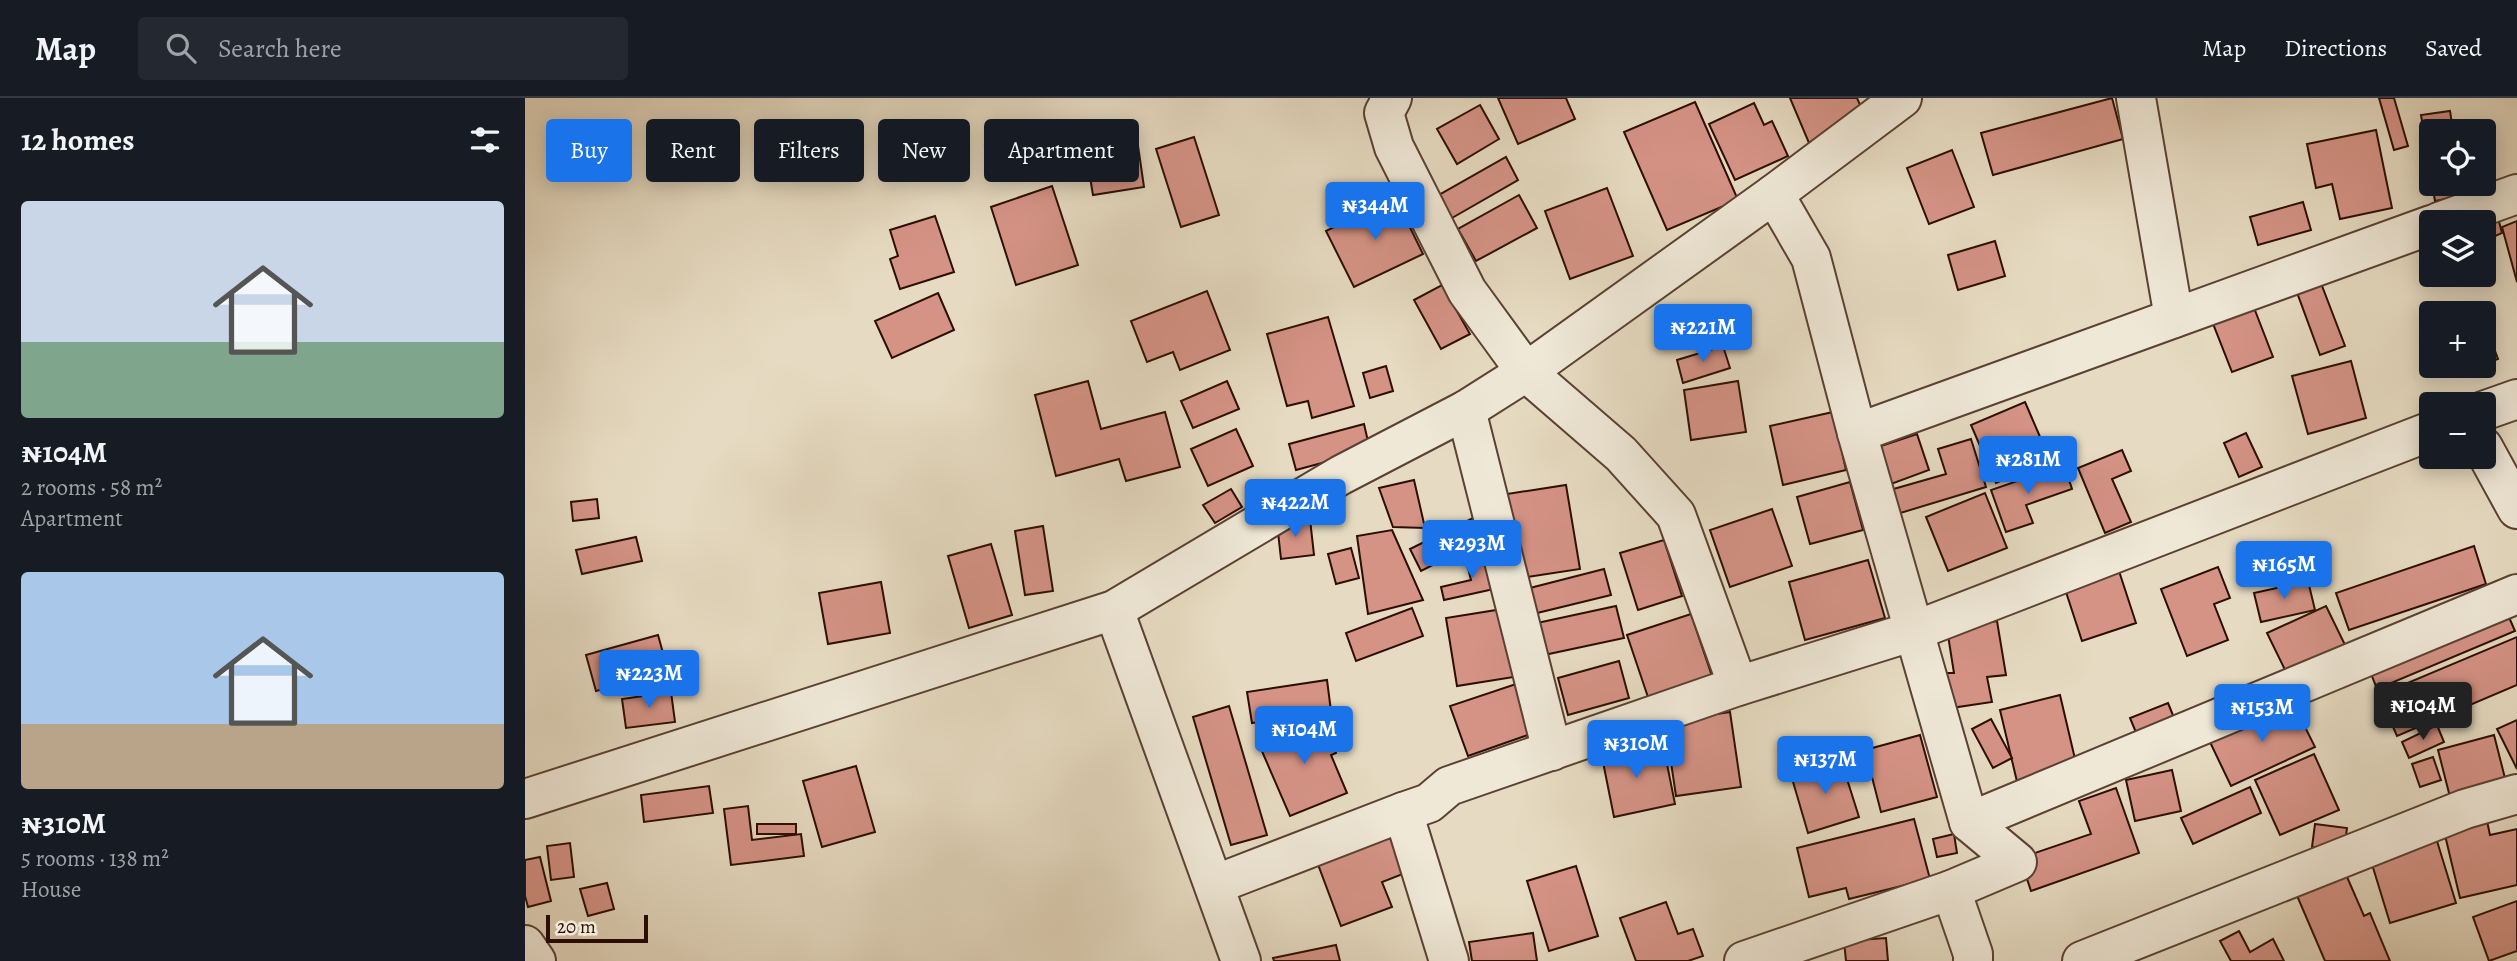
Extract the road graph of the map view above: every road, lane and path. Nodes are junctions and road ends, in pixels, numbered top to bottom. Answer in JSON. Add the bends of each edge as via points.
{"nodes":[{"id":1,"x":1392,"y":98,"type":"edge"},
{"id":2,"x":1902,"y":98,"type":"edge"},
{"id":3,"x":2136,"y":98,"type":"edge"},
{"id":4,"x":1774,"y":194,"type":"junction"},
{"id":5,"x":2517,"y":194,"type":"edge"},
{"id":6,"x":2472,"y":210,"type":"edge"},
{"id":7,"x":2419,"y":229,"type":"edge"},
{"id":8,"x":2174,"y":318,"type":"junction"},
{"id":9,"x":1526,"y":372,"type":"junction"},
{"id":10,"x":2517,"y":399,"type":"edge"},
{"id":11,"x":2496,"y":406,"type":"edge"},
{"id":12,"x":1466,"y":410,"type":"junction"},
{"id":13,"x":1857,"y":433,"type":"junction"},
{"id":14,"x":2419,"y":436,"type":"edge"},
{"id":15,"x":2495,"y":469,"type":"edge"},
{"id":16,"x":2517,"y":509,"type":"edge"},
{"id":17,"x":2517,"y":594,"type":"edge"},
{"id":18,"x":1114,"y":610,"type":"junction"},
{"id":19,"x":1914,"y":631,"type":"junction"},
{"id":20,"x":1738,"y":686,"type":"junction"},
{"id":21,"x":1552,"y":751,"type":"junction"},
{"id":22,"x":2517,"y":794,"type":"edge"},
{"id":23,"x":525,"y":799,"type":"edge"},
{"id":24,"x":1403,"y":812,"type":"junction"},
{"id":25,"x":1969,"y":822,"type":"junction"},
{"id":26,"x":1214,"y":885,"type":"junction"},
{"id":27,"x":1951,"y":890,"type":"junction"},
{"id":28,"x":525,"y":945,"type":"edge"},
{"id":29,"x":536,"y":961,"type":"edge"},
{"id":30,"x":1241,"y":961,"type":"edge"},
{"id":31,"x":1450,"y":961,"type":"edge"},
{"id":32,"x":1744,"y":961,"type":"edge"},
{"id":33,"x":1973,"y":961,"type":"edge"},
{"id":34,"x":2082,"y":961,"type":"edge"}],
"edges":[{"from":1,"to":9,"type":"street","via":[[1384,113],[1394,147],[1467,291]]},
{"from":2,"to":4,"type":"street"},
{"from":3,"to":8,"type":"street"},
{"from":4,"to":9,"type":"street"},
{"from":4,"to":13,"type":"street","via":[[1811,258]]},
{"from":5,"to":6,"type":"street"},
{"from":7,"to":8,"type":"street"},
{"from":8,"to":13,"type":"street"},
{"from":9,"to":12,"type":"street"},
{"from":9,"to":20,"type":"street","via":[[1621,454],[1676,514]]},
{"from":10,"to":11,"type":"street"},
{"from":12,"to":18,"type":"street","via":[[1341,475]]},
{"from":12,"to":21,"type":"street"},
{"from":13,"to":19,"type":"street"},
{"from":14,"to":19,"type":"street"},
{"from":15,"to":16,"type":"street"},
{"from":17,"to":25,"type":"street"},
{"from":18,"to":23,"type":"street"},
{"from":18,"to":26,"type":"street"},
{"from":19,"to":20,"type":"street"},
{"from":19,"to":25,"type":"street"},
{"from":20,"to":21,"type":"street"},
{"from":21,"to":24,"type":"street","via":[[1449,786],[1429,803]]},
{"from":22,"to":34,"type":"street","via":[[2465,809]]},
{"from":24,"to":26,"type":"street"},
{"from":24,"to":31,"type":"street"},
{"from":25,"to":27,"type":"street","via":[[2017,862]]},
{"from":26,"to":30,"type":"street"},
{"from":27,"to":32,"type":"street"},
{"from":27,"to":33,"type":"street"},
{"from":28,"to":29,"type":"street"}]}
